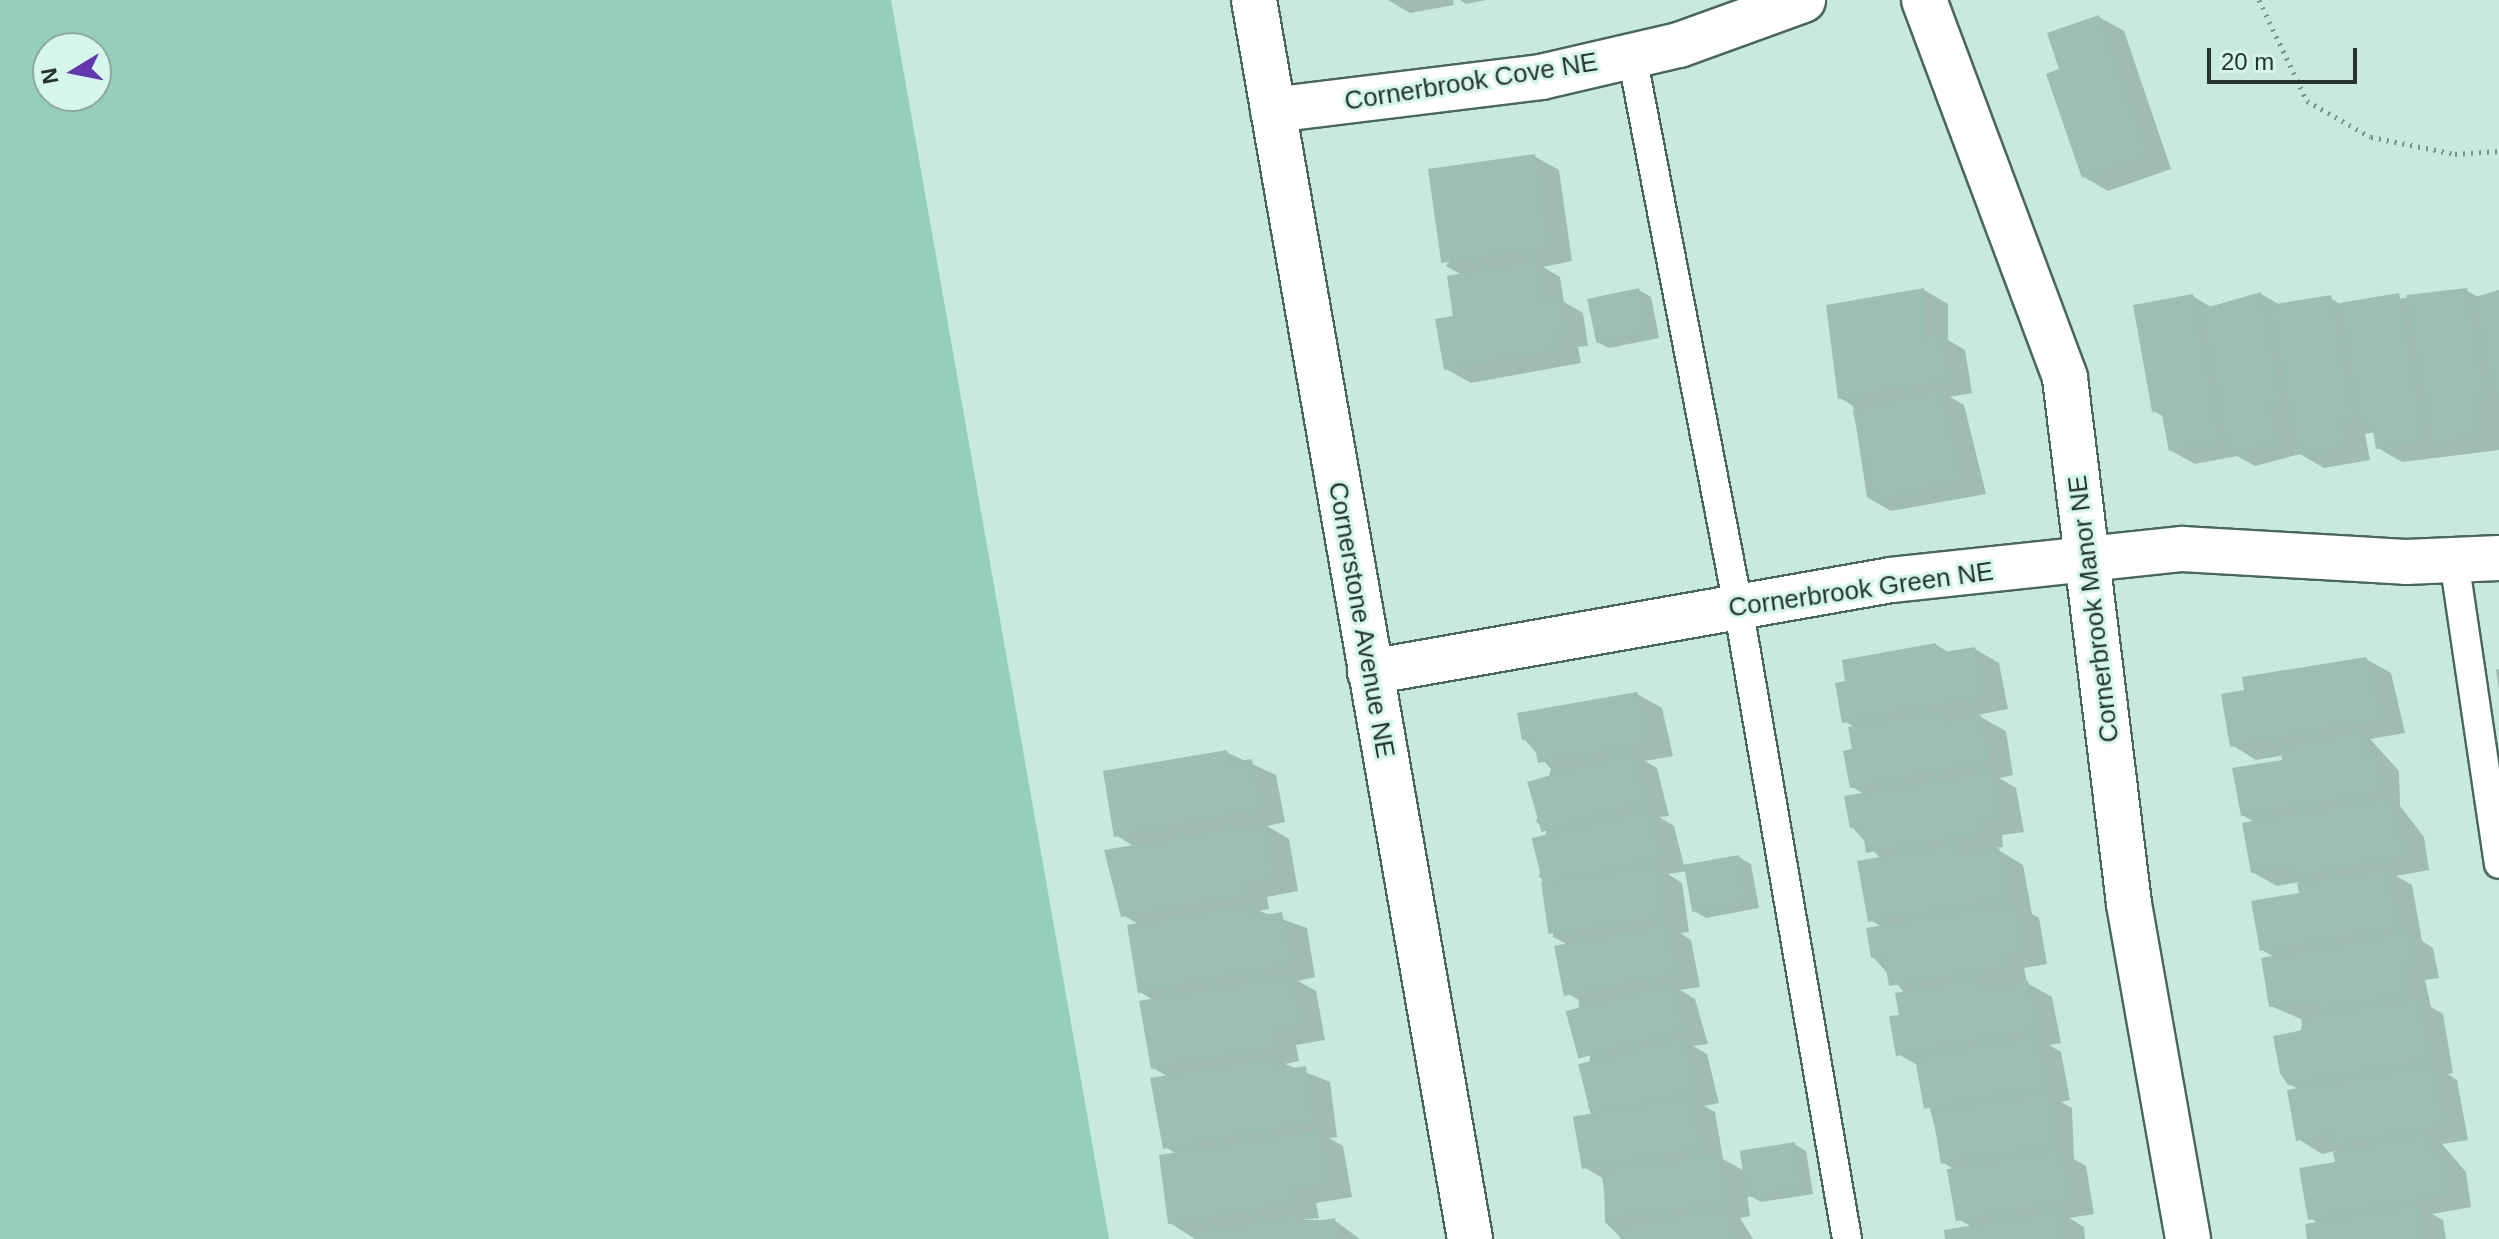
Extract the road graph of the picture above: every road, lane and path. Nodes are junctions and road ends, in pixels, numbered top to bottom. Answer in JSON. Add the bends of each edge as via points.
{"nodes":[{"id":1,"x":1254,"y":0,"type":"edge"},
{"id":2,"x":1803,"y":0,"type":"edge"},
{"id":3,"x":1924,"y":0,"type":"edge"},
{"id":4,"x":2259,"y":0,"type":"edge"},
{"id":5,"x":1632,"y":56,"type":"junction"},
{"id":6,"x":1273,"y":110,"type":"junction"},
{"id":7,"x":2499,"y":151,"type":"edge"},
{"id":8,"x":2499,"y":558,"type":"edge"},
{"id":9,"x":2454,"y":560,"type":"junction"},
{"id":10,"x":2089,"y":563,"type":"junction"},
{"id":11,"x":1738,"y":606,"type":"junction"},
{"id":12,"x":1370,"y":672,"type":"junction"},
{"id":13,"x":2499,"y":864,"type":"edge"},
{"id":14,"x":1470,"y":1239,"type":"edge"},
{"id":15,"x":1847,"y":1239,"type":"edge"},
{"id":16,"x":2188,"y":1239,"type":"edge"}],
"edges":[{"from":1,"to":6,"type":"street","name":"Cornerstone Avenue NE"},
{"from":2,"to":5,"type":"street","name":"Cornerbrook Cove NE"},
{"from":3,"to":10,"type":"street","name":"Cornerbrook Manor NE","via":[[2065,378]]},
{"from":4,"to":7,"type":"path","via":[[2307,101],[2371,137],[2455,154]]},
{"from":5,"to":6,"type":"street","name":"Cornerbrook Cove NE","via":[[1541,77]]},
{"from":5,"to":11,"type":"lane"},
{"from":6,"to":12,"type":"street","name":"Cornerstone Avenue NE"},
{"from":8,"to":9,"type":"street","name":"Cornerbrook Green NE"},
{"from":9,"to":10,"type":"street","name":"Cornerbrook Green NE","via":[[2182,549]]},
{"from":9,"to":13,"type":"lane"},
{"from":10,"to":11,"type":"street","name":"Cornerbrook Green NE","via":[[1891,580]]},
{"from":10,"to":16,"type":"street","name":"Cornerbrook Manor NE","via":[[2129,904]]},
{"from":11,"to":12,"type":"street","name":"Cornerbrook Green NE"},
{"from":11,"to":15,"type":"lane"},
{"from":12,"to":14,"type":"street","name":"Cornerstone Avenue NE"}]}
